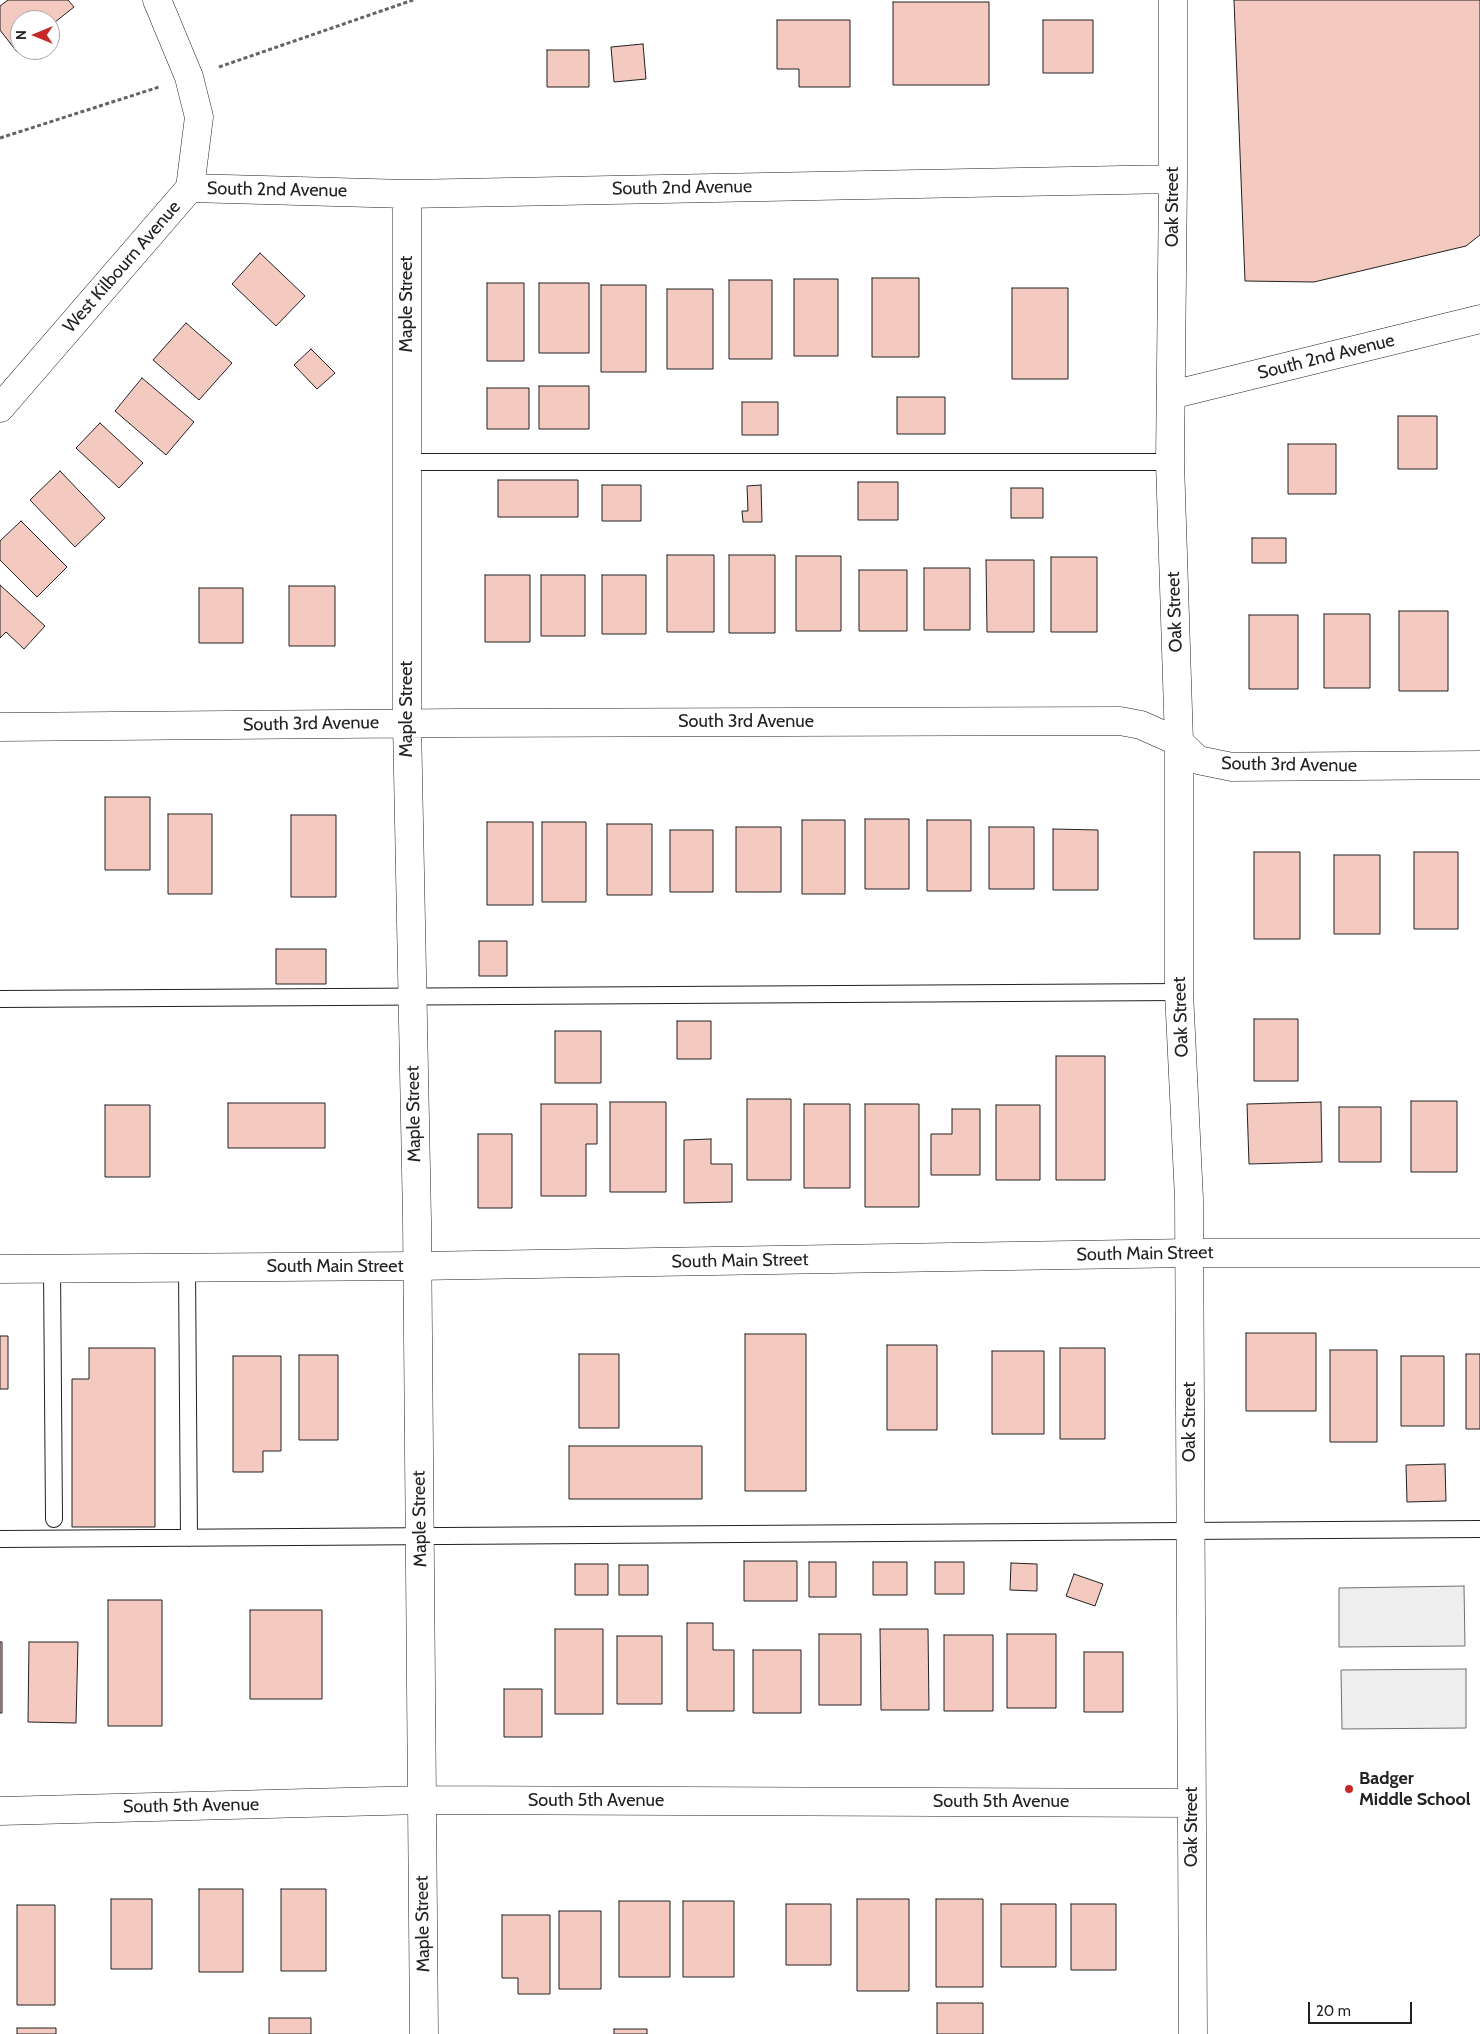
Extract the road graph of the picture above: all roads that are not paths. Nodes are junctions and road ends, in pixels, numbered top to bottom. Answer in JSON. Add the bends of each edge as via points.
{"nodes":[{"id":1,"x":157,"y":0,"type":"edge"},
{"id":2,"x":1172,"y":0,"type":"edge"},
{"id":3,"x":1173,"y":179,"type":"junction"},
{"id":4,"x":190,"y":188,"type":"junction"},
{"id":5,"x":407,"y":194,"type":"junction"},
{"id":6,"x":1480,"y":318,"type":"edge"},
{"id":7,"x":1171,"y":395,"type":"junction"},
{"id":8,"x":0,"y":408,"type":"edge"},
{"id":9,"x":407,"y":462,"type":"junction"},
{"id":10,"x":1170,"y":462,"type":"junction"},
{"id":11,"x":407,"y":723,"type":"junction"},
{"id":12,"x":0,"y":727,"type":"edge"},
{"id":13,"x":1179,"y":742,"type":"junction"},
{"id":14,"x":1480,"y":765,"type":"edge"},
{"id":15,"x":1179,"y":992,"type":"junction"},
{"id":16,"x":412,"y":996,"type":"junction"},
{"id":17,"x":0,"y":999,"type":"edge"},
{"id":18,"x":1190,"y":1253,"type":"junction"},
{"id":19,"x":1480,"y":1253,"type":"edge"},
{"id":20,"x":417,"y":1266,"type":"junction"},
{"id":21,"x":187,"y":1268,"type":"junction"},
{"id":22,"x":0,"y":1269,"type":"edge"},
{"id":23,"x":52,"y":1269,"type":"junction"},
{"id":24,"x":54,"y":1519,"type":"dead end"},
{"id":25,"x":1480,"y":1529,"type":"edge"},
{"id":26,"x":1191,"y":1531,"type":"junction"},
{"id":27,"x":420,"y":1536,"type":"junction"},
{"id":28,"x":189,"y":1538,"type":"junction"},
{"id":29,"x":0,"y":1539,"type":"edge"},
{"id":30,"x":422,"y":1800,"type":"junction"},
{"id":31,"x":1192,"y":1803,"type":"junction"},
{"id":32,"x":0,"y":1811,"type":"edge"},
{"id":33,"x":424,"y":2034,"type":"edge"},
{"id":34,"x":1194,"y":2034,"type":"edge"}],
"edges":[{"from":1,"to":4,"type":"street","name":"West Kilbourn Avenue","via":[[189,77],[199,117]]},
{"from":2,"to":3,"type":"street","name":"Oak Street"},
{"from":3,"to":5,"type":"street","name":"South 2nd Avenue"},
{"from":3,"to":7,"type":"street","name":"Oak Street"},
{"from":4,"to":5,"type":"street","name":"South 2nd Avenue"},
{"from":4,"to":8,"type":"street","name":"West Kilbourn Avenue"},
{"from":5,"to":9,"type":"street","name":"Maple Street"},
{"from":6,"to":7,"type":"street","name":"South 2nd Avenue"},
{"from":7,"to":10,"type":"street","name":"Oak Street"},
{"from":9,"to":10,"type":"lane"},
{"from":9,"to":11,"type":"street","name":"Maple Street"},
{"from":10,"to":13,"type":"street","name":"Oak Street"},
{"from":11,"to":12,"type":"street","name":"South 3rd Avenue"},
{"from":11,"to":13,"type":"street","name":"South 3rd Avenue","via":[[1120,721],[1141,725]]},
{"from":11,"to":16,"type":"street","name":"Maple Street"},
{"from":13,"to":14,"type":"street","name":"South 3rd Avenue","via":[[1198,760],[1232,767]]},
{"from":13,"to":15,"type":"street","name":"Oak Street"},
{"from":15,"to":16,"type":"lane"},
{"from":15,"to":18,"type":"street","name":"Oak Street"},
{"from":16,"to":17,"type":"lane"},
{"from":16,"to":20,"type":"street","name":"Maple Street"},
{"from":18,"to":19,"type":"street","name":"South Main Street"},
{"from":18,"to":20,"type":"street","name":"South Main Street"},
{"from":18,"to":26,"type":"street","name":"Oak Street"},
{"from":20,"to":21,"type":"street","name":"South Main Street"},
{"from":20,"to":27,"type":"street","name":"Maple Street"},
{"from":21,"to":23,"type":"street","name":"South Main Street"},
{"from":21,"to":28,"type":"lane"},
{"from":22,"to":23,"type":"street","name":"South Main Street"},
{"from":23,"to":24,"type":"lane"},
{"from":25,"to":26,"type":"lane"},
{"from":26,"to":27,"type":"lane"},
{"from":26,"to":31,"type":"street","name":"Oak Street"},
{"from":27,"to":28,"type":"lane"},
{"from":27,"to":30,"type":"street","name":"Maple Street"},
{"from":28,"to":29,"type":"lane"},
{"from":30,"to":31,"type":"street","name":"South 5th Avenue"},
{"from":30,"to":32,"type":"street","name":"South 5th Avenue"},
{"from":30,"to":33,"type":"street","name":"Maple Street"},
{"from":31,"to":34,"type":"street","name":"Oak Street"}]}
